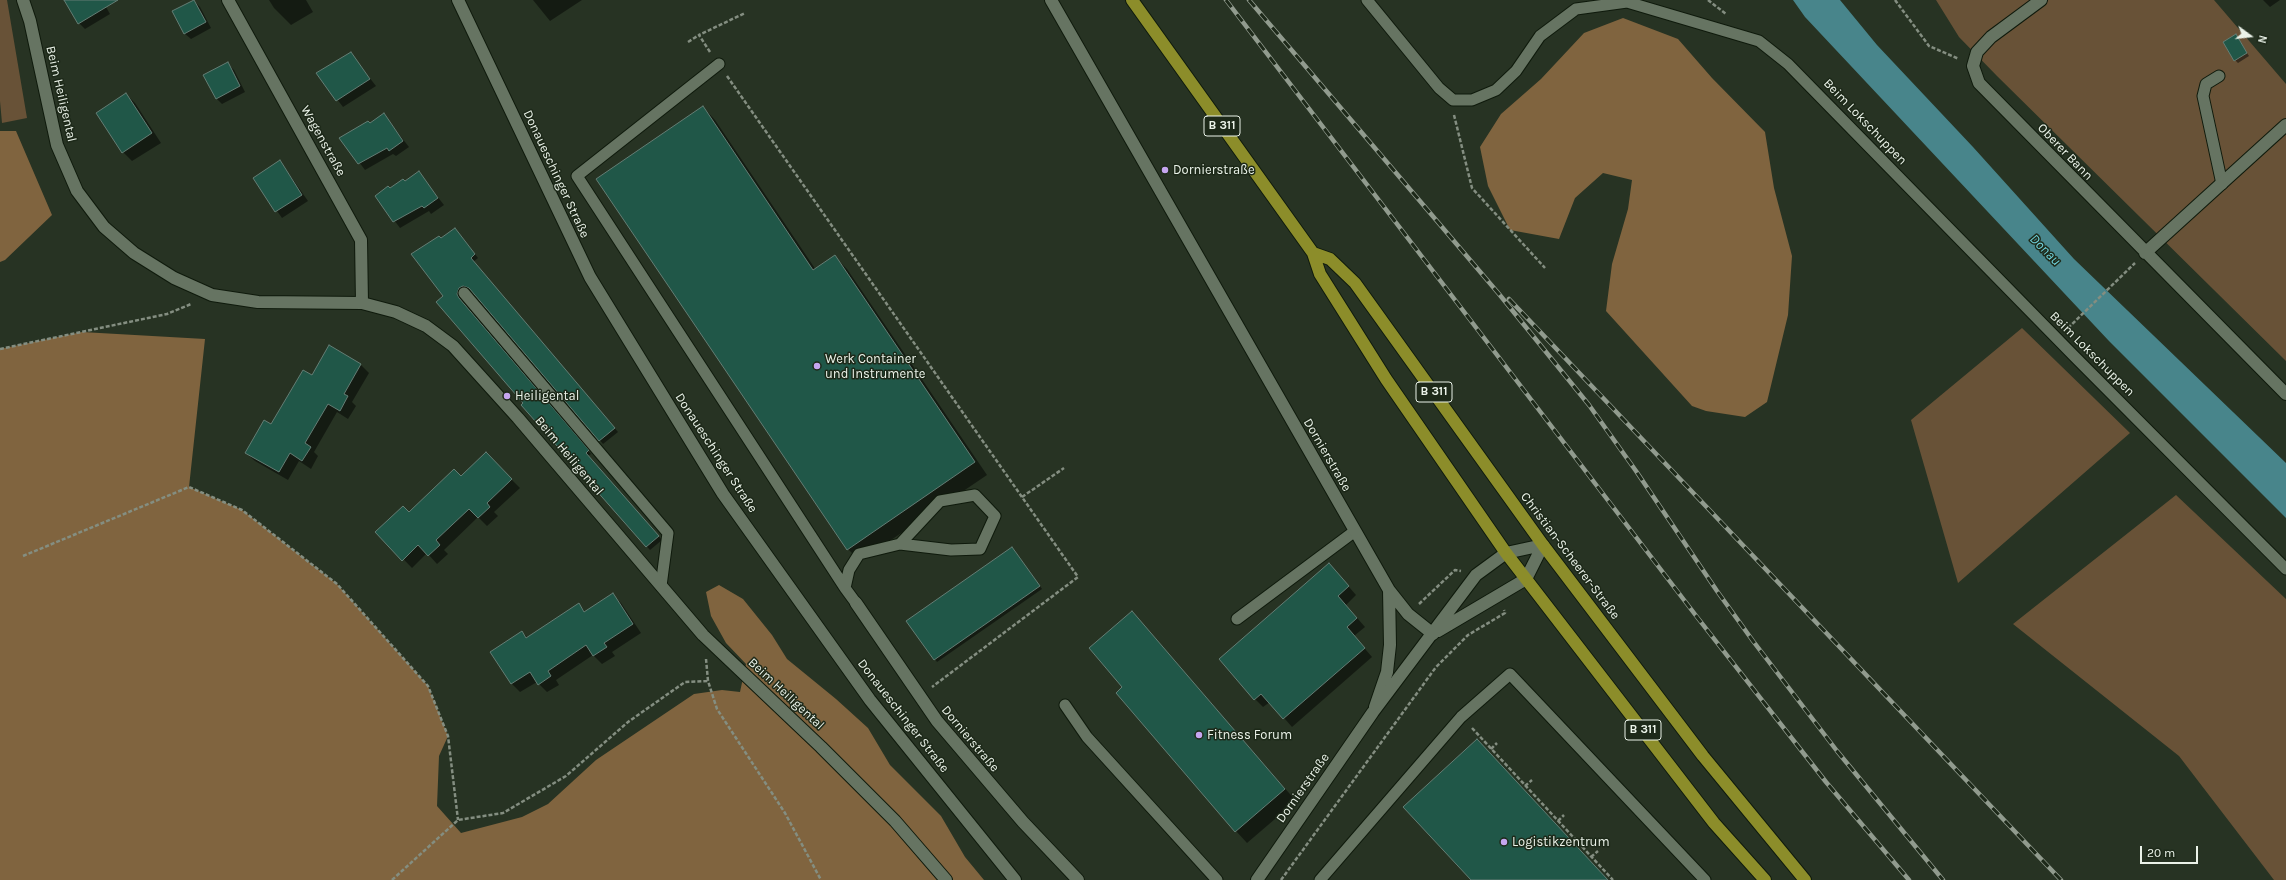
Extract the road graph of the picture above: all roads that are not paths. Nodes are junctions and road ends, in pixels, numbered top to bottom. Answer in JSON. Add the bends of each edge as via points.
{"nodes":[{"id":1,"x":23,"y":0,"type":"edge"},
{"id":2,"x":228,"y":0,"type":"edge"},
{"id":3,"x":458,"y":0,"type":"edge"},
{"id":4,"x":1051,"y":0,"type":"edge"},
{"id":5,"x":1132,"y":0,"type":"edge"},
{"id":6,"x":1367,"y":0,"type":"edge"},
{"id":7,"x":2041,"y":0,"type":"edge"},
{"id":8,"x":719,"y":64,"type":"road end"},
{"id":9,"x":2219,"y":76,"type":"dead end"},
{"id":10,"x":2286,"y":125,"type":"edge"},
{"id":11,"x":2222,"y":184,"type":"junction"},
{"id":12,"x":1313,"y":253,"type":"junction"},
{"id":13,"x":2145,"y":253,"type":"junction"},
{"id":14,"x":464,"y":293,"type":"dead end"},
{"id":15,"x":362,"y":303,"type":"junction"},
{"id":16,"x":2286,"y":394,"type":"edge"},
{"id":17,"x":1355,"y":532,"type":"junction"},
{"id":18,"x":900,"y":544,"type":"junction"},
{"id":19,"x":1543,"y":545,"type":"junction"},
{"id":20,"x":1506,"y":553,"type":"junction"},
{"id":21,"x":2286,"y":569,"type":"edge"},
{"id":22,"x":1526,"y":579,"type":"junction"},
{"id":23,"x":661,"y":586,"type":"junction"},
{"id":24,"x":845,"y":588,"type":"junction"},
{"id":25,"x":1389,"y":590,"type":"junction"},
{"id":26,"x":856,"y":603,"type":"joint"},
{"id":27,"x":1237,"y":619,"type":"dead end"},
{"id":28,"x":1433,"y":634,"type":"junction"},
{"id":29,"x":1065,"y":705,"type":"dead end"},
{"id":30,"x":1373,"y":712,"type":"junction"},
{"id":31,"x":946,"y":880,"type":"edge"},
{"id":32,"x":1015,"y":880,"type":"edge"},
{"id":33,"x":1078,"y":880,"type":"edge"},
{"id":34,"x":1216,"y":880,"type":"edge"},
{"id":35,"x":1257,"y":880,"type":"edge"},
{"id":36,"x":1320,"y":880,"type":"edge"},
{"id":37,"x":1705,"y":880,"type":"edge"},
{"id":38,"x":1765,"y":880,"type":"edge"},
{"id":39,"x":1806,"y":880,"type":"edge"}],
"edges":[{"from":1,"to":15,"type":"street","name":"Beim Heiligental","via":[[30,21],[57,145],[77,192],[104,227],[134,253],[174,278],[212,295],[258,302]]},
{"from":2,"to":15,"type":"street","name":"Wagenstraße","via":[[361,240]]},
{"from":3,"to":32,"type":"street","name":"Donaueschinger Straße","via":[[590,278],[724,494],[870,700]]},
{"from":4,"to":17,"type":"street","name":"Dornierstraße"},
{"from":5,"to":12,"type":"main road","number":"B 311"},
{"from":6,"to":21,"type":"lane","name":"Beim Lokschuppen","via":[[1439,88],[1453,100],[1472,100],[1496,90],[1516,71],[1540,36],[1576,9],[1627,2],[1759,41],[1788,64]]},
{"from":7,"to":13,"type":"street","name":"Oberer Bann","via":[[1991,37],[1977,52],[1973,66],[1979,83]]},
{"from":8,"to":24,"type":"lane","via":[[577,176]]},
{"from":9,"to":11,"type":"lane","via":[[2206,84],[2203,96]]},
{"from":10,"to":11,"type":"street"},
{"from":11,"to":13,"type":"street"},
{"from":12,"to":19,"type":"main road","name":"Christian-Scheerer-Straße","number":"B 311","via":[[1330,259],[1355,283]]},
{"from":12,"to":20,"type":"main road","number":"B 311","via":[[1320,274],[1386,379]]},
{"from":13,"to":16,"type":"street","name":"Oberer Bann"},
{"from":14,"to":23,"type":"lane","via":[[668,533]]},
{"from":15,"to":23,"type":"street","name":"Beim Heiligental","via":[[396,312],[426,326],[453,346]]},
{"from":17,"to":25,"type":"street","name":"Dornierstraße"},
{"from":17,"to":27,"type":"lane"},
{"from":18,"to":18,"type":"lane","via":[[951,550],[980,549],[995,516],[975,495],[940,501]]},
{"from":18,"to":24,"type":"lane","via":[[859,554],[849,570]]},
{"from":19,"to":20,"type":"street","name":"Dornierstraße"},
{"from":19,"to":22,"type":"street"},
{"from":19,"to":39,"type":"main road","name":"Christian-Scheerer-Straße","number":"B 311","via":[[1703,756]]},
{"from":20,"to":22,"type":"main road","number":"B 311"},
{"from":20,"to":28,"type":"street","name":"Dornierstraße","via":[[1476,575]]},
{"from":22,"to":28,"type":"street","name":"Dornierstraße"},
{"from":22,"to":38,"type":"main road","number":"B 311","via":[[1714,823]]},
{"from":23,"to":31,"type":"street","name":"Beim Heiligental","via":[[703,636],[895,821]]},
{"from":24,"to":26,"type":"lane"},
{"from":25,"to":28,"type":"street","name":"Dornierstraße","via":[[1408,614]]},
{"from":25,"to":30,"type":"street","name":"Dornierstraße","via":[[1390,645],[1387,672]]},
{"from":26,"to":33,"type":"street","name":"Dornierstraße","via":[[937,722],[1023,822]]},
{"from":28,"to":30,"type":"street","name":"Dornierstraße"},
{"from":29,"to":34,"type":"lane","via":[[1087,737]]},
{"from":30,"to":35,"type":"street","name":"Dornierstraße"},
{"from":36,"to":37,"type":"lane","via":[[1461,717],[1510,674]]}]}
